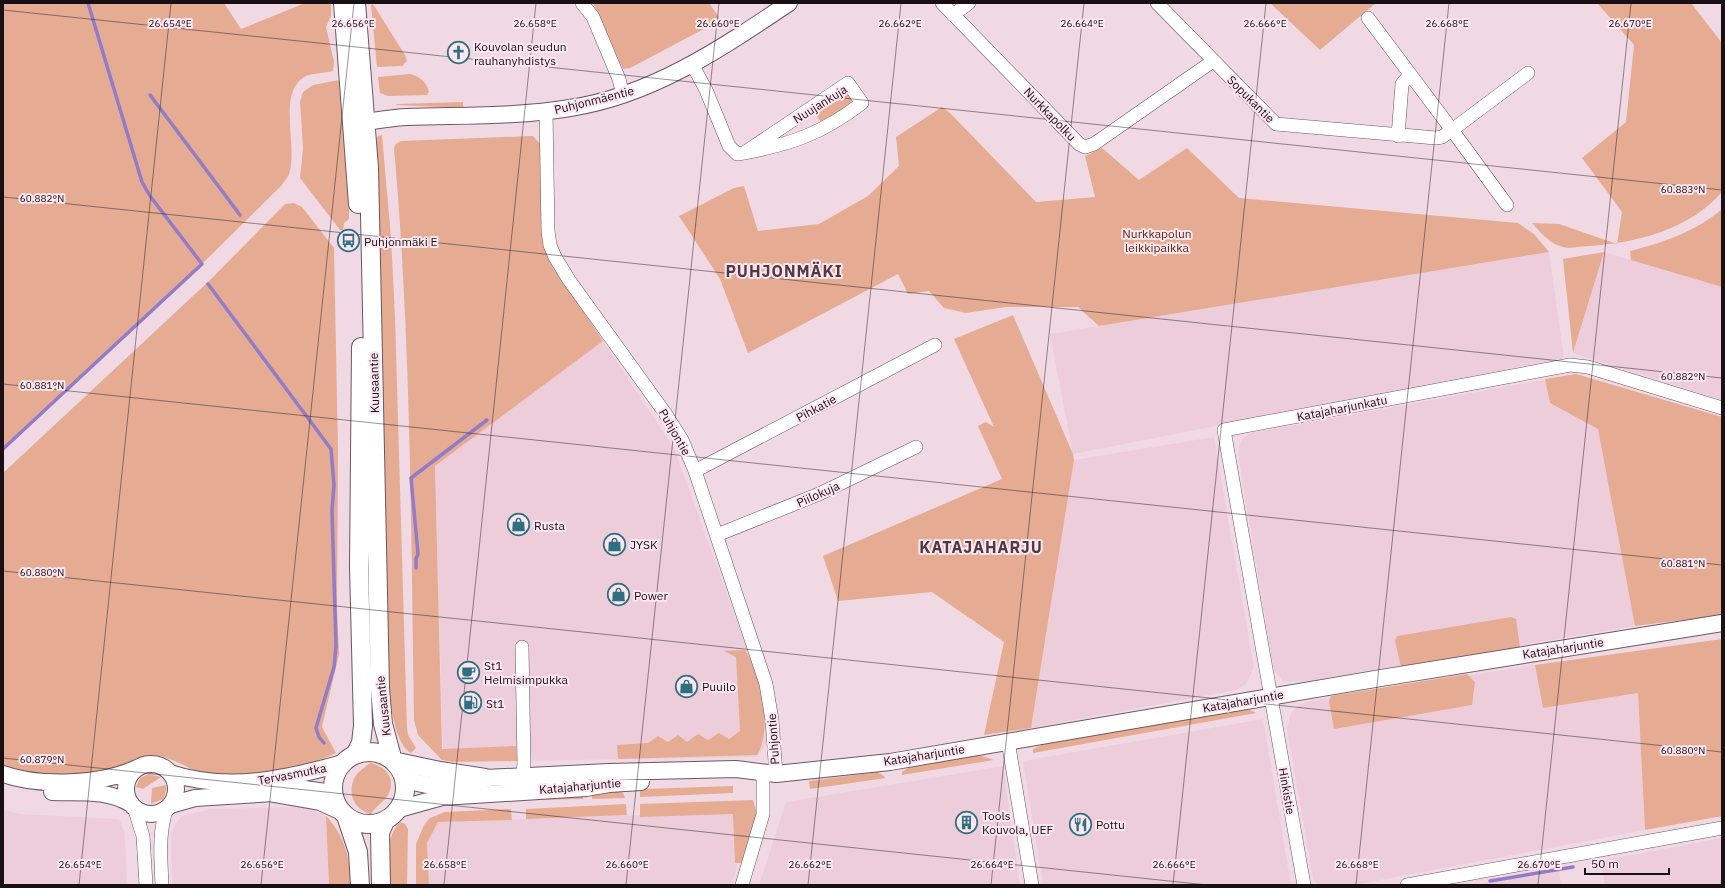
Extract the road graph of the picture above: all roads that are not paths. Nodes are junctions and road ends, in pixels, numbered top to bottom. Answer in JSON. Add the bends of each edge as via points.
{"nodes":[{"id":1,"x":343,"y":3,"type":"edge"},
{"id":2,"x":356,"y":3,"type":"edge"},
{"id":3,"x":582,"y":3,"type":"edge"},
{"id":4,"x":789,"y":3,"type":"edge"},
{"id":5,"x":942,"y":3,"type":"edge"},
{"id":6,"x":969,"y":3,"type":"edge"},
{"id":7,"x":1157,"y":3,"type":"edge"},
{"id":8,"x":954,"y":15,"type":"junction"},
{"id":9,"x":1368,"y":18,"type":"dead end"},
{"id":10,"x":1213,"y":61,"type":"junction"},
{"id":11,"x":692,"y":64,"type":"junction"},
{"id":12,"x":1528,"y":73,"type":"dead end"},
{"id":13,"x":1410,"y":74,"type":"junction"},
{"id":14,"x":623,"y":95,"type":"junction"},
{"id":15,"x":546,"y":111,"type":"junction"},
{"id":16,"x":359,"y":123,"type":"junction"},
{"id":17,"x":1452,"y":130,"type":"junction"},
{"id":18,"x":1398,"y":136,"type":"junction"},
{"id":19,"x":744,"y":153,"type":"junction"},
{"id":20,"x":1507,"y":205,"type":"dead end"},
{"id":21,"x":936,"y":345,"type":"dead end"},
{"id":22,"x":1722,"y":408,"type":"edge"},
{"id":23,"x":916,"y":447,"type":"dead end"},
{"id":24,"x":695,"y":471,"type":"junction"},
{"id":25,"x":717,"y":535,"type":"junction"},
{"id":26,"x":1722,"y":623,"type":"edge"},
{"id":27,"x":522,"y":647,"type":"dead end"},
{"id":28,"x":1271,"y":696,"type":"junction"},
{"id":29,"x":1008,"y":741,"type":"junction"},
{"id":30,"x":349,"y":759,"type":"junction"},
{"id":31,"x":393,"y":762,"type":"junction"},
{"id":32,"x":138,"y":768,"type":"junction"},
{"id":33,"x":170,"y":773,"type":"junction"},
{"id":34,"x":769,"y":773,"type":"junction"},
{"id":35,"x":3,"y":774,"type":"edge"},
{"id":36,"x":485,"y":778,"type":"junction"},
{"id":37,"x":404,"y":780,"type":"junction"},
{"id":38,"x":520,"y":783,"type":"junction"},
{"id":39,"x":3,"y":785,"type":"edge"},
{"id":40,"x":274,"y":793,"type":"junction"},
{"id":41,"x":333,"y":793,"type":"junction"},
{"id":42,"x":132,"y":805,"type":"junction"},
{"id":43,"x":168,"y":806,"type":"junction"},
{"id":44,"x":398,"y":809,"type":"junction"},
{"id":45,"x":343,"y":813,"type":"junction"},
{"id":46,"x":385,"y":821,"type":"junction"},
{"id":47,"x":1722,"y":828,"type":"edge"},
{"id":48,"x":146,"y":885,"type":"edge"},
{"id":49,"x":162,"y":885,"type":"edge"},
{"id":50,"x":360,"y":885,"type":"edge"},
{"id":51,"x":381,"y":885,"type":"edge"},
{"id":52,"x":742,"y":885,"type":"edge"},
{"id":53,"x":1032,"y":885,"type":"edge"},
{"id":54,"x":1304,"y":885,"type":"edge"},
{"id":55,"x":1407,"y":885,"type":"edge"}],
"edges":[{"from":1,"to":16,"type":"main road","name":"Kuusaantie"},
{"from":2,"to":16,"type":"main road","name":"Kuusaantie"},
{"from":3,"to":14,"type":"street","via":[[593,17],[619,79]]},
{"from":4,"to":11,"type":"street","name":"Puhjonmäentie","via":[[740,37]]},
{"from":5,"to":8,"type":"street","name":"Nurkkapolku"},
{"from":6,"to":8,"type":"street"},
{"from":7,"to":10,"type":"street","name":"Sopukantie"},
{"from":8,"to":10,"type":"street","name":"Nurkkapolku","via":[[1079,144],[1085,147],[1094,144]]},
{"from":9,"to":13,"type":"street"},
{"from":10,"to":18,"type":"street","name":"Sopukantie","via":[[1276,124]]},
{"from":11,"to":14,"type":"street","name":"Puhjonmäentie"},
{"from":11,"to":19,"type":"street","via":[[706,90],[729,146],[737,154]]},
{"from":12,"to":17,"type":"street","name":"Sopukantie"},
{"from":13,"to":17,"type":"street"},
{"from":13,"to":18,"type":"street","via":[[1402,84]]},
{"from":14,"to":15,"type":"street","name":"Puhjonmäentie","via":[[571,108]]},
{"from":15,"to":16,"type":"street","name":"Puhjonmäentie","via":[[405,117]]},
{"from":15,"to":24,"type":"street","name":"Puhjontie","via":[[550,245],[569,280],[673,425]]},
{"from":16,"to":30,"type":"main road","name":"Kuusaantie","via":[[359,553],[363,709],[362,738]]},
{"from":16,"to":31,"type":"main road","name":"Kuusaantie","via":[[376,465],[380,688],[383,724]]},
{"from":17,"to":18,"type":"street","name":"Sopukantie","via":[[1436,138]]},
{"from":17,"to":20,"type":"street"},
{"from":19,"to":19,"type":"street","name":"Nuujankuja","via":[[779,147],[800,139],[825,128],[862,103],[848,84]]},
{"from":21,"to":24,"type":"street","name":"Pihkatie"},
{"from":22,"to":28,"type":"street","name":"Katajaharjunkatu","via":[[1588,366],[1570,365],[1224,430]]},
{"from":23,"to":25,"type":"street","name":"Piilokuja","via":[[819,494]]},
{"from":24,"to":25,"type":"street","name":"Puhjontie"},
{"from":25,"to":34,"type":"street","name":"Puhjontie","via":[[766,684],[772,720]]},
{"from":26,"to":28,"type":"street","name":"Katajaharjuntie"},
{"from":27,"to":38,"type":"street","via":[[524,765]]},
{"from":28,"to":29,"type":"street","name":"Katajaharjuntie"},
{"from":28,"to":54,"type":"street","name":"Hinkistie"},
{"from":29,"to":34,"type":"street","name":"Katajaharjuntie","via":[[890,762]]},
{"from":29,"to":53,"type":"street"},
{"from":30,"to":31,"type":"main road","via":[[365,752],[385,756]]},
{"from":30,"to":33,"type":"street","name":"Tervasmutka","via":[[298,775],[252,782],[213,782],[184,778]]},
{"from":30,"to":41,"type":"main road","via":[[334,777]]},
{"from":31,"to":36,"type":"main road"},
{"from":31,"to":37,"type":"main road"},
{"from":32,"to":33,"type":"street","via":[[152,764],[165,768]]},
{"from":32,"to":35,"type":"street","via":[[96,781],[37,781]]},
{"from":32,"to":42,"type":"street","via":[[128,778],[126,785],[126,792]]},
{"from":33,"to":43,"type":"street","via":[[176,789],[174,798]]},
{"from":34,"to":38,"type":"street","name":"Katajaharjuntie","via":[[736,769]]},
{"from":34,"to":38,"type":"street","name":"Katajaharjuntie","via":[[737,780],[632,782],[586,788]]},
{"from":34,"to":52,"type":"street","name":"Puhjontie","via":[[763,814]]},
{"from":36,"to":37,"type":"street","name":"Katajaharjuntie","via":[[431,786]]},
{"from":36,"to":38,"type":"street","name":"Katajaharjuntie"},
{"from":37,"to":44,"type":"main road","via":[[404,798]]},
{"from":38,"to":44,"type":"street","name":"Katajaharjuntie","via":[[442,797]]},
{"from":39,"to":42,"type":"street","via":[[30,791],[106,794],[116,796]]},
{"from":40,"to":41,"type":"street","name":"Tervasmutka","via":[[297,788]]},
{"from":40,"to":43,"type":"street","name":"Tervasmutka","via":[[201,798]]},
{"from":40,"to":45,"type":"main road","via":[[320,801]]},
{"from":41,"to":45,"type":"main road"},
{"from":42,"to":43,"type":"street","via":[[145,813],[153,814]]},
{"from":42,"to":48,"type":"street","via":[[143,836]]},
{"from":43,"to":49,"type":"street","via":[[162,819]]},
{"from":44,"to":46,"type":"main road"},
{"from":45,"to":46,"type":"main road","via":[[361,823]]},
{"from":45,"to":50,"type":"main road","via":[[358,852]]},
{"from":46,"to":51,"type":"main road","via":[[381,829],[380,842]]},
{"from":47,"to":55,"type":"street"}]}
